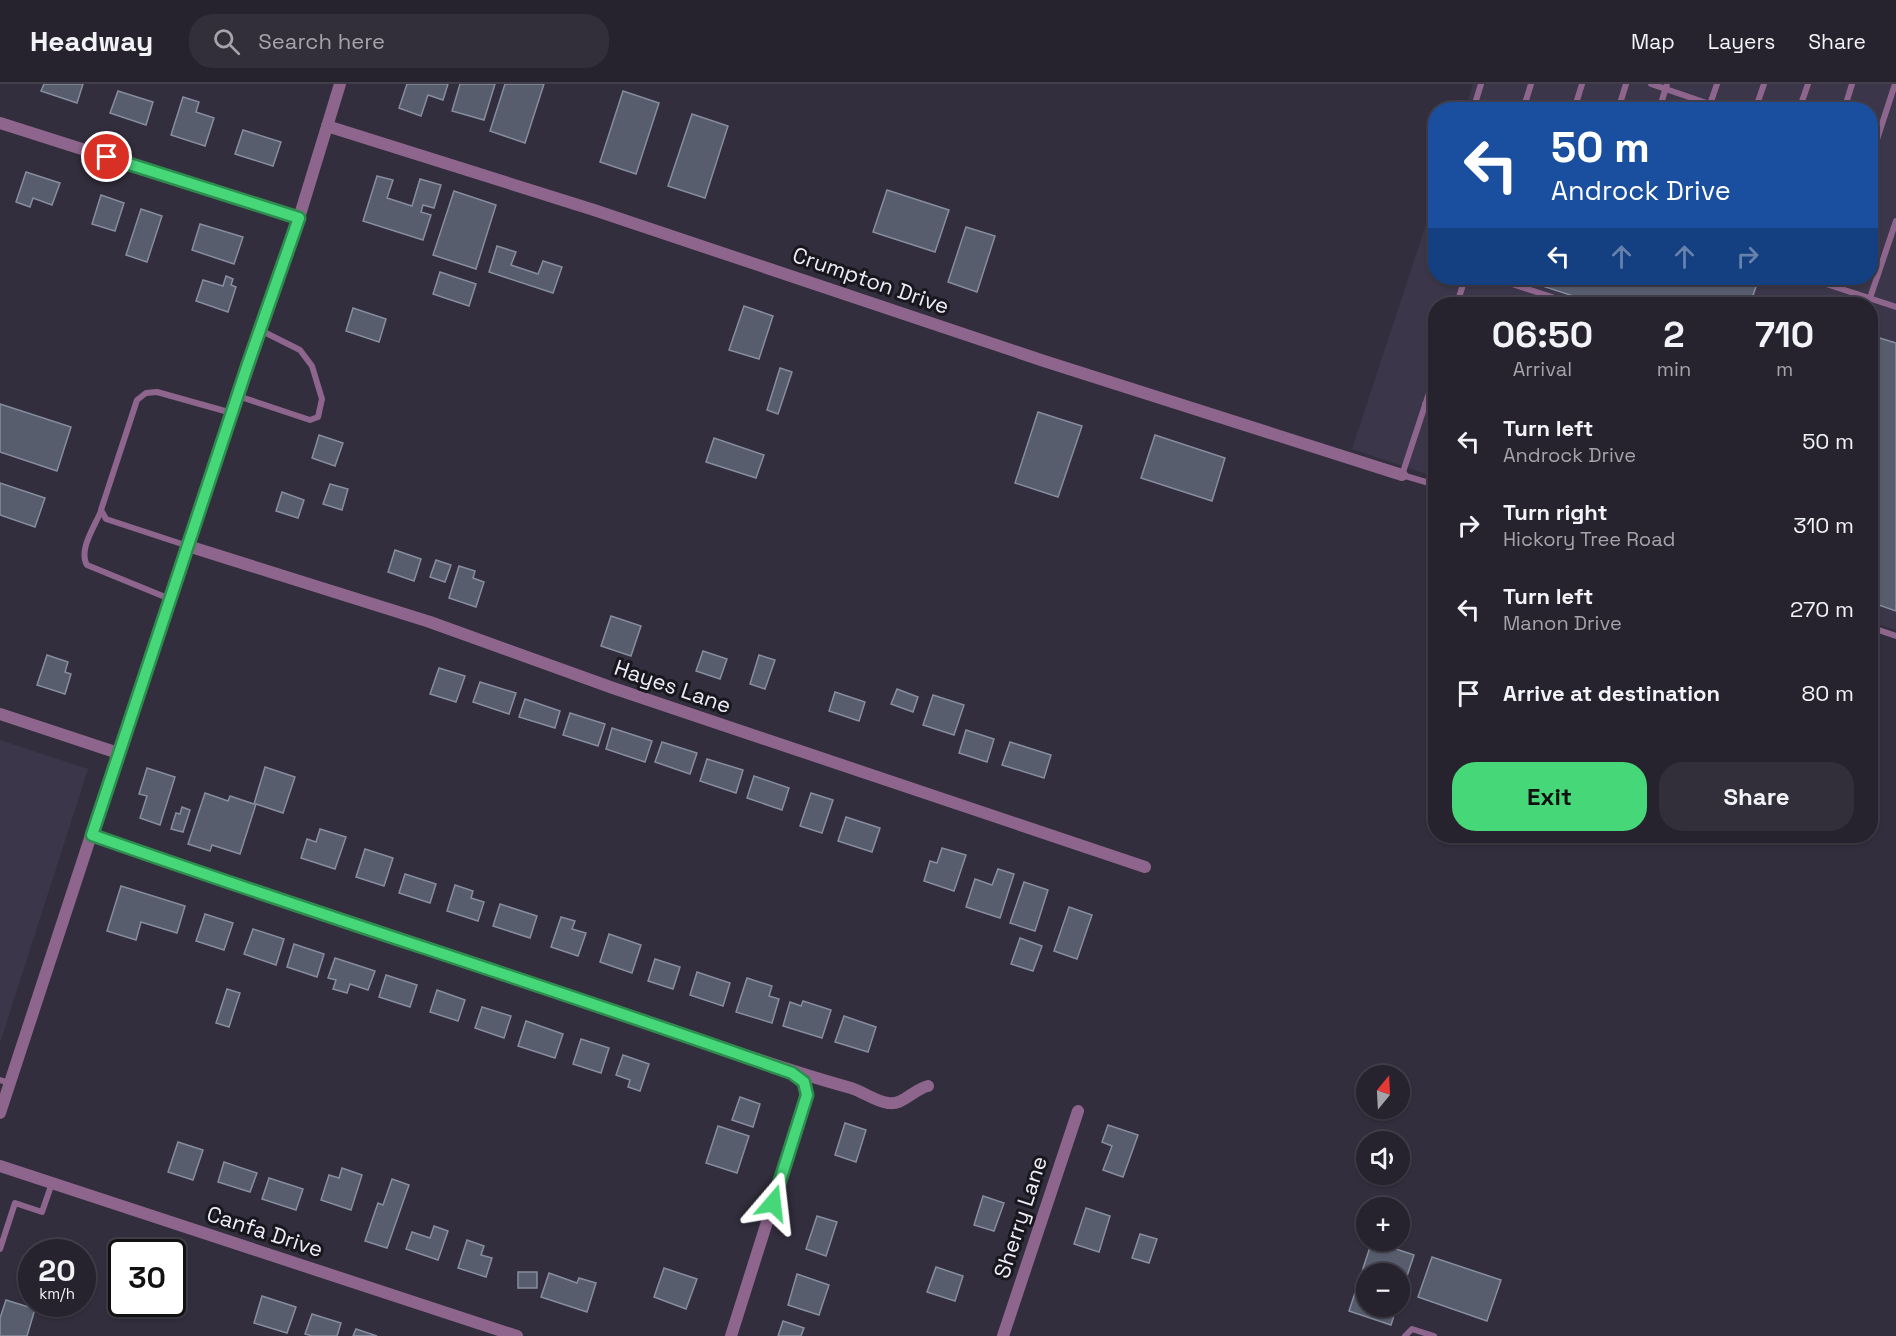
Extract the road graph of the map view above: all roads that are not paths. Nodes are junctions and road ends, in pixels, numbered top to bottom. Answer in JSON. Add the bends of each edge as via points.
{"nodes":[{"id":1,"x":340,"y":84,"type":"edge"},
{"id":2,"x":1482,"y":84,"type":"edge"},
{"id":3,"x":1531,"y":84,"type":"edge"},
{"id":4,"x":1582,"y":84,"type":"edge"},
{"id":5,"x":1626,"y":84,"type":"edge"},
{"id":6,"x":1651,"y":84,"type":"edge"},
{"id":7,"x":1717,"y":84,"type":"edge"},
{"id":8,"x":1764,"y":84,"type":"edge"},
{"id":9,"x":1808,"y":84,"type":"edge"},
{"id":10,"x":1852,"y":84,"type":"edge"},
{"id":11,"x":1895,"y":84,"type":"edge"},
{"id":12,"x":1667,"y":86,"type":"edge"},
{"id":13,"x":1476,"y":102,"type":"edge"},
{"id":14,"x":1525,"y":102,"type":"edge"},
{"id":15,"x":1576,"y":102,"type":"edge"},
{"id":16,"x":1620,"y":102,"type":"edge"},
{"id":17,"x":1662,"y":102,"type":"edge"},
{"id":18,"x":1699,"y":102,"type":"edge"},
{"id":19,"x":1711,"y":102,"type":"edge"},
{"id":20,"x":1758,"y":102,"type":"edge"},
{"id":21,"x":1802,"y":102,"type":"edge"},
{"id":22,"x":1846,"y":102,"type":"edge"},
{"id":23,"x":0,"y":123,"type":"edge"},
{"id":24,"x":327,"y":126,"type":"junction"},
{"id":25,"x":1878,"y":136,"type":"edge"},
{"id":26,"x":299,"y":218,"type":"junction"},
{"id":27,"x":1896,"y":221,"type":"edge"},
{"id":28,"x":1878,"y":274,"type":"edge"},
{"id":29,"x":1515,"y":285,"type":"edge"},
{"id":30,"x":1841,"y":285,"type":"edge"},
{"id":31,"x":1552,"y":297,"type":"edge"},
{"id":32,"x":1868,"y":297,"type":"edge"},
{"id":33,"x":1878,"y":301,"type":"edge"},
{"id":34,"x":1896,"y":307,"type":"edge"},
{"id":35,"x":260,"y":330,"type":"junction"},
{"id":36,"x":1428,"y":395,"type":"edge"},
{"id":37,"x":237,"y":396,"type":"junction"},
{"id":38,"x":1425,"y":404,"type":"junction"},
{"id":39,"x":1428,"y":405,"type":"edge"},
{"id":40,"x":232,"y":414,"type":"junction"},
{"id":41,"x":1402,"y":475,"type":"junction"},
{"id":42,"x":1428,"y":483,"type":"edge"},
{"id":43,"x":101,"y":510,"type":"junction"},
{"id":44,"x":188,"y":546,"type":"junction"},
{"id":45,"x":170,"y":599,"type":"junction"},
{"id":46,"x":1878,"y":630,"type":"edge"},
{"id":47,"x":1896,"y":636,"type":"edge"},
{"id":48,"x":0,"y":714,"type":"edge"},
{"id":49,"x":118,"y":753,"type":"junction"},
{"id":50,"x":92,"y":835,"type":"junction"},
{"id":51,"x":1145,"y":867,"type":"dead end"},
{"id":52,"x":792,"y":1073,"type":"junction"},
{"id":53,"x":5,"y":1082,"type":"edge"},
{"id":54,"x":928,"y":1086,"type":"dead end"},
{"id":55,"x":1078,"y":1112,"type":"dead end"},
{"id":56,"x":0,"y":1113,"type":"edge"},
{"id":57,"x":0,"y":1166,"type":"edge"},
{"id":58,"x":52,"y":1183,"type":"junction"},
{"id":59,"x":0,"y":1249,"type":"edge"},
{"id":60,"x":517,"y":1336,"type":"edge"},
{"id":61,"x":731,"y":1336,"type":"edge"},
{"id":62,"x":1003,"y":1336,"type":"edge"},
{"id":63,"x":1405,"y":1336,"type":"edge"},
{"id":64,"x":1434,"y":1336,"type":"edge"}],
"edges":[{"from":1,"to":24,"type":"street"},
{"from":2,"to":13,"type":"lane"},
{"from":3,"to":14,"type":"lane"},
{"from":4,"to":15,"type":"lane"},
{"from":5,"to":16,"type":"lane"},
{"from":6,"to":12,"type":"lane"},
{"from":7,"to":19,"type":"lane"},
{"from":8,"to":20,"type":"lane"},
{"from":9,"to":21,"type":"lane"},
{"from":10,"to":22,"type":"lane"},
{"from":11,"to":25,"type":"lane"},
{"from":12,"to":17,"type":"lane"},
{"from":12,"to":18,"type":"lane"},
{"from":23,"to":26,"type":"street"},
{"from":24,"to":26,"type":"street"},
{"from":24,"to":41,"type":"street","name":"Crumpton Drive"},
{"from":26,"to":35,"type":"street"},
{"from":27,"to":28,"type":"lane"},
{"from":29,"to":31,"type":"lane"},
{"from":30,"to":32,"type":"lane"},
{"from":33,"to":34,"type":"lane"},
{"from":35,"to":37,"type":"street"},
{"from":35,"to":37,"type":"lane","via":[[300,350],[312,366],[321,399],[318,417],[310,420]]},
{"from":36,"to":38,"type":"lane"},
{"from":37,"to":40,"type":"street"},
{"from":38,"to":39,"type":"lane"},
{"from":38,"to":41,"type":"lane"},
{"from":40,"to":43,"type":"lane","via":[[157,392],[146,393],[137,400]]},
{"from":40,"to":44,"type":"street"},
{"from":41,"to":42,"type":"lane"},
{"from":43,"to":44,"type":"lane","via":[[106,519]]},
{"from":43,"to":45,"type":"lane","via":[[84,550],[87,565]]},
{"from":44,"to":45,"type":"street"},
{"from":44,"to":51,"type":"street","name":"Hayes Lane","via":[[430,622],[624,692]]},
{"from":45,"to":49,"type":"street"},
{"from":46,"to":47,"type":"lane"},
{"from":48,"to":49,"type":"street"},
{"from":49,"to":50,"type":"street"},
{"from":50,"to":52,"type":"street"},
{"from":50,"to":53,"type":"street"},
{"from":52,"to":54,"type":"street","via":[[891,1104],[908,1098],[917,1088]]},
{"from":52,"to":61,"type":"street","via":[[804,1082],[807,1095]]},
{"from":53,"to":56,"type":"street"},
{"from":55,"to":62,"type":"street","name":"Sherry Lane"},
{"from":57,"to":58,"type":"street","name":"Canfa Drive"},
{"from":58,"to":59,"type":"lane","via":[[42,1212],[15,1203]]},
{"from":58,"to":60,"type":"street","name":"Canfa Drive"},
{"from":63,"to":64,"type":"lane","via":[[1412,1329]]}]}
